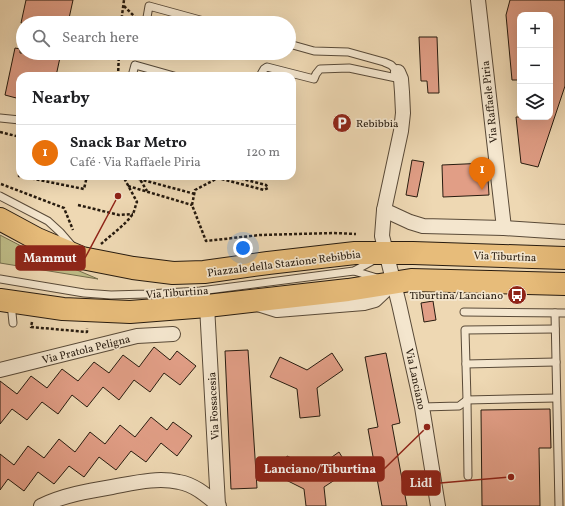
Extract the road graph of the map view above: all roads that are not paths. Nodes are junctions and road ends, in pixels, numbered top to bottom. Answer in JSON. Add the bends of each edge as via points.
{"nodes":[{"id":1,"x":478,"y":0,"type":"edge"},
{"id":2,"x":147,"y":16,"type":"edge"},
{"id":3,"x":182,"y":16,"type":"edge"},
{"id":4,"x":296,"y":46,"type":"edge"},
{"id":5,"x":133,"y":72,"type":"edge"},
{"id":6,"x":160,"y":72,"type":"edge"},
{"id":7,"x":262,"y":72,"type":"edge"},
{"id":8,"x":287,"y":72,"type":"edge"},
{"id":9,"x":296,"y":74,"type":"edge"},
{"id":10,"x":400,"y":76,"type":"junction"},
{"id":11,"x":0,"y":118,"type":"edge"},
{"id":12,"x":16,"y":120,"type":"edge"},
{"id":13,"x":0,"y":196,"type":"edge"},
{"id":14,"x":384,"y":210,"type":"junction"},
{"id":15,"x":0,"y":219,"type":"edge"},
{"id":16,"x":504,"y":228,"type":"junction"},
{"id":17,"x":565,"y":232,"type":"edge"},
{"id":18,"x":384,"y":245,"type":"junction"},
{"id":19,"x":88,"y":250,"type":"junction"},
{"id":20,"x":565,"y":258,"type":"edge"},
{"id":21,"x":354,"y":271,"type":"junction"},
{"id":22,"x":0,"y":279,"type":"edge"},
{"id":23,"x":394,"y":283,"type":"junction"},
{"id":24,"x":565,"y":284,"type":"edge"},
{"id":25,"x":207,"y":306,"type":"junction"},
{"id":26,"x":8,"y":309,"type":"edge"},
{"id":27,"x":464,"y":312,"type":"dead end"},
{"id":28,"x":555,"y":313,"type":"junction"},
{"id":29,"x":565,"y":313,"type":"edge"},
{"id":30,"x":555,"y":329,"type":"junction"},
{"id":31,"x":173,"y":334,"type":"dead end"},
{"id":32,"x":556,"y":362,"type":"junction"},
{"id":33,"x":466,"y":364,"type":"junction"},
{"id":34,"x":0,"y":370,"type":"edge"},
{"id":35,"x":556,"y":398,"type":"junction"},
{"id":36,"x":467,"y":400,"type":"junction"},
{"id":37,"x":422,"y":408,"type":"junction"},
{"id":38,"x":468,"y":476,"type":"dead end"},
{"id":39,"x":41,"y":506,"type":"edge"},
{"id":40,"x":219,"y":506,"type":"edge"},
{"id":41,"x":438,"y":506,"type":"edge"},
{"id":42,"x":559,"y":506,"type":"edge"}],
"edges":[{"from":1,"to":16,"type":"street","name":"Via Raffaele Piria"},
{"from":2,"to":3,"type":"lane","via":[[149,6]]},
{"from":4,"to":10,"type":"lane","via":[[314,50],[348,52],[384,62],[392,65]]},
{"from":5,"to":6,"type":"lane","via":[[135,65]]},
{"from":7,"to":8,"type":"lane","via":[[268,67]]},
{"from":9,"to":10,"type":"lane","via":[[314,79],[320,70],[349,68]]},
{"from":10,"to":14,"type":"street","name":"Via Lanciano","via":[[403,113],[401,131]]},
{"from":11,"to":12,"type":"lane"},
{"from":13,"to":19,"type":"lane","via":[[53,226]]},
{"from":14,"to":16,"type":"street","via":[[423,226]]},
{"from":14,"to":18,"type":"street","name":"Via Lanciano"},
{"from":15,"to":19,"type":"main road","name":"Piazzale della Stazione Rebibbia","via":[[37,239]]},
{"from":16,"to":17,"type":"street"},
{"from":18,"to":19,"type":"main road","name":"Piazzale della Stazione Rebibbia","via":[[355,253],[173,273],[133,268]]},
{"from":18,"to":20,"type":"main road","name":"Via Tiburtina","via":[[413,253]]},
{"from":18,"to":21,"type":"lane","name":"Via Tiburtina"},
{"from":18,"to":23,"type":"street","name":"Via Lanciano"},
{"from":21,"to":22,"type":"lane","name":"Via Tiburtina","via":[[200,291],[111,295]]},
{"from":21,"to":23,"type":"lane","name":"Via Tiburtina"},
{"from":23,"to":24,"type":"main road","name":"Via Tiburtina","via":[[414,280]]},
{"from":23,"to":25,"type":"main road","name":"Via Tiburtina"},
{"from":23,"to":37,"type":"street","name":"Via Lanciano"},
{"from":25,"to":26,"type":"main road","name":"Via Tiburtina","via":[[130,312]]},
{"from":25,"to":40,"type":"street","name":"Via Fossacesia"},
{"from":27,"to":28,"type":"lane"},
{"from":28,"to":29,"type":"lane"},
{"from":28,"to":30,"type":"lane"},
{"from":30,"to":32,"type":"lane"},
{"from":30,"to":33,"type":"lane","via":[[465,330]]},
{"from":31,"to":34,"type":"street","name":"Via Pratola Peligna","via":[[137,336]]},
{"from":32,"to":33,"type":"lane"},
{"from":32,"to":35,"type":"lane"},
{"from":33,"to":36,"type":"lane"},
{"from":35,"to":36,"type":"lane"},
{"from":35,"to":42,"type":"lane"},
{"from":36,"to":37,"type":"lane","via":[[459,406]]},
{"from":36,"to":38,"type":"lane"},
{"from":37,"to":41,"type":"street","name":"Via Lanciano"},
{"from":39,"to":40,"type":"street","via":[[68,496],[154,481],[188,484]]}]}
